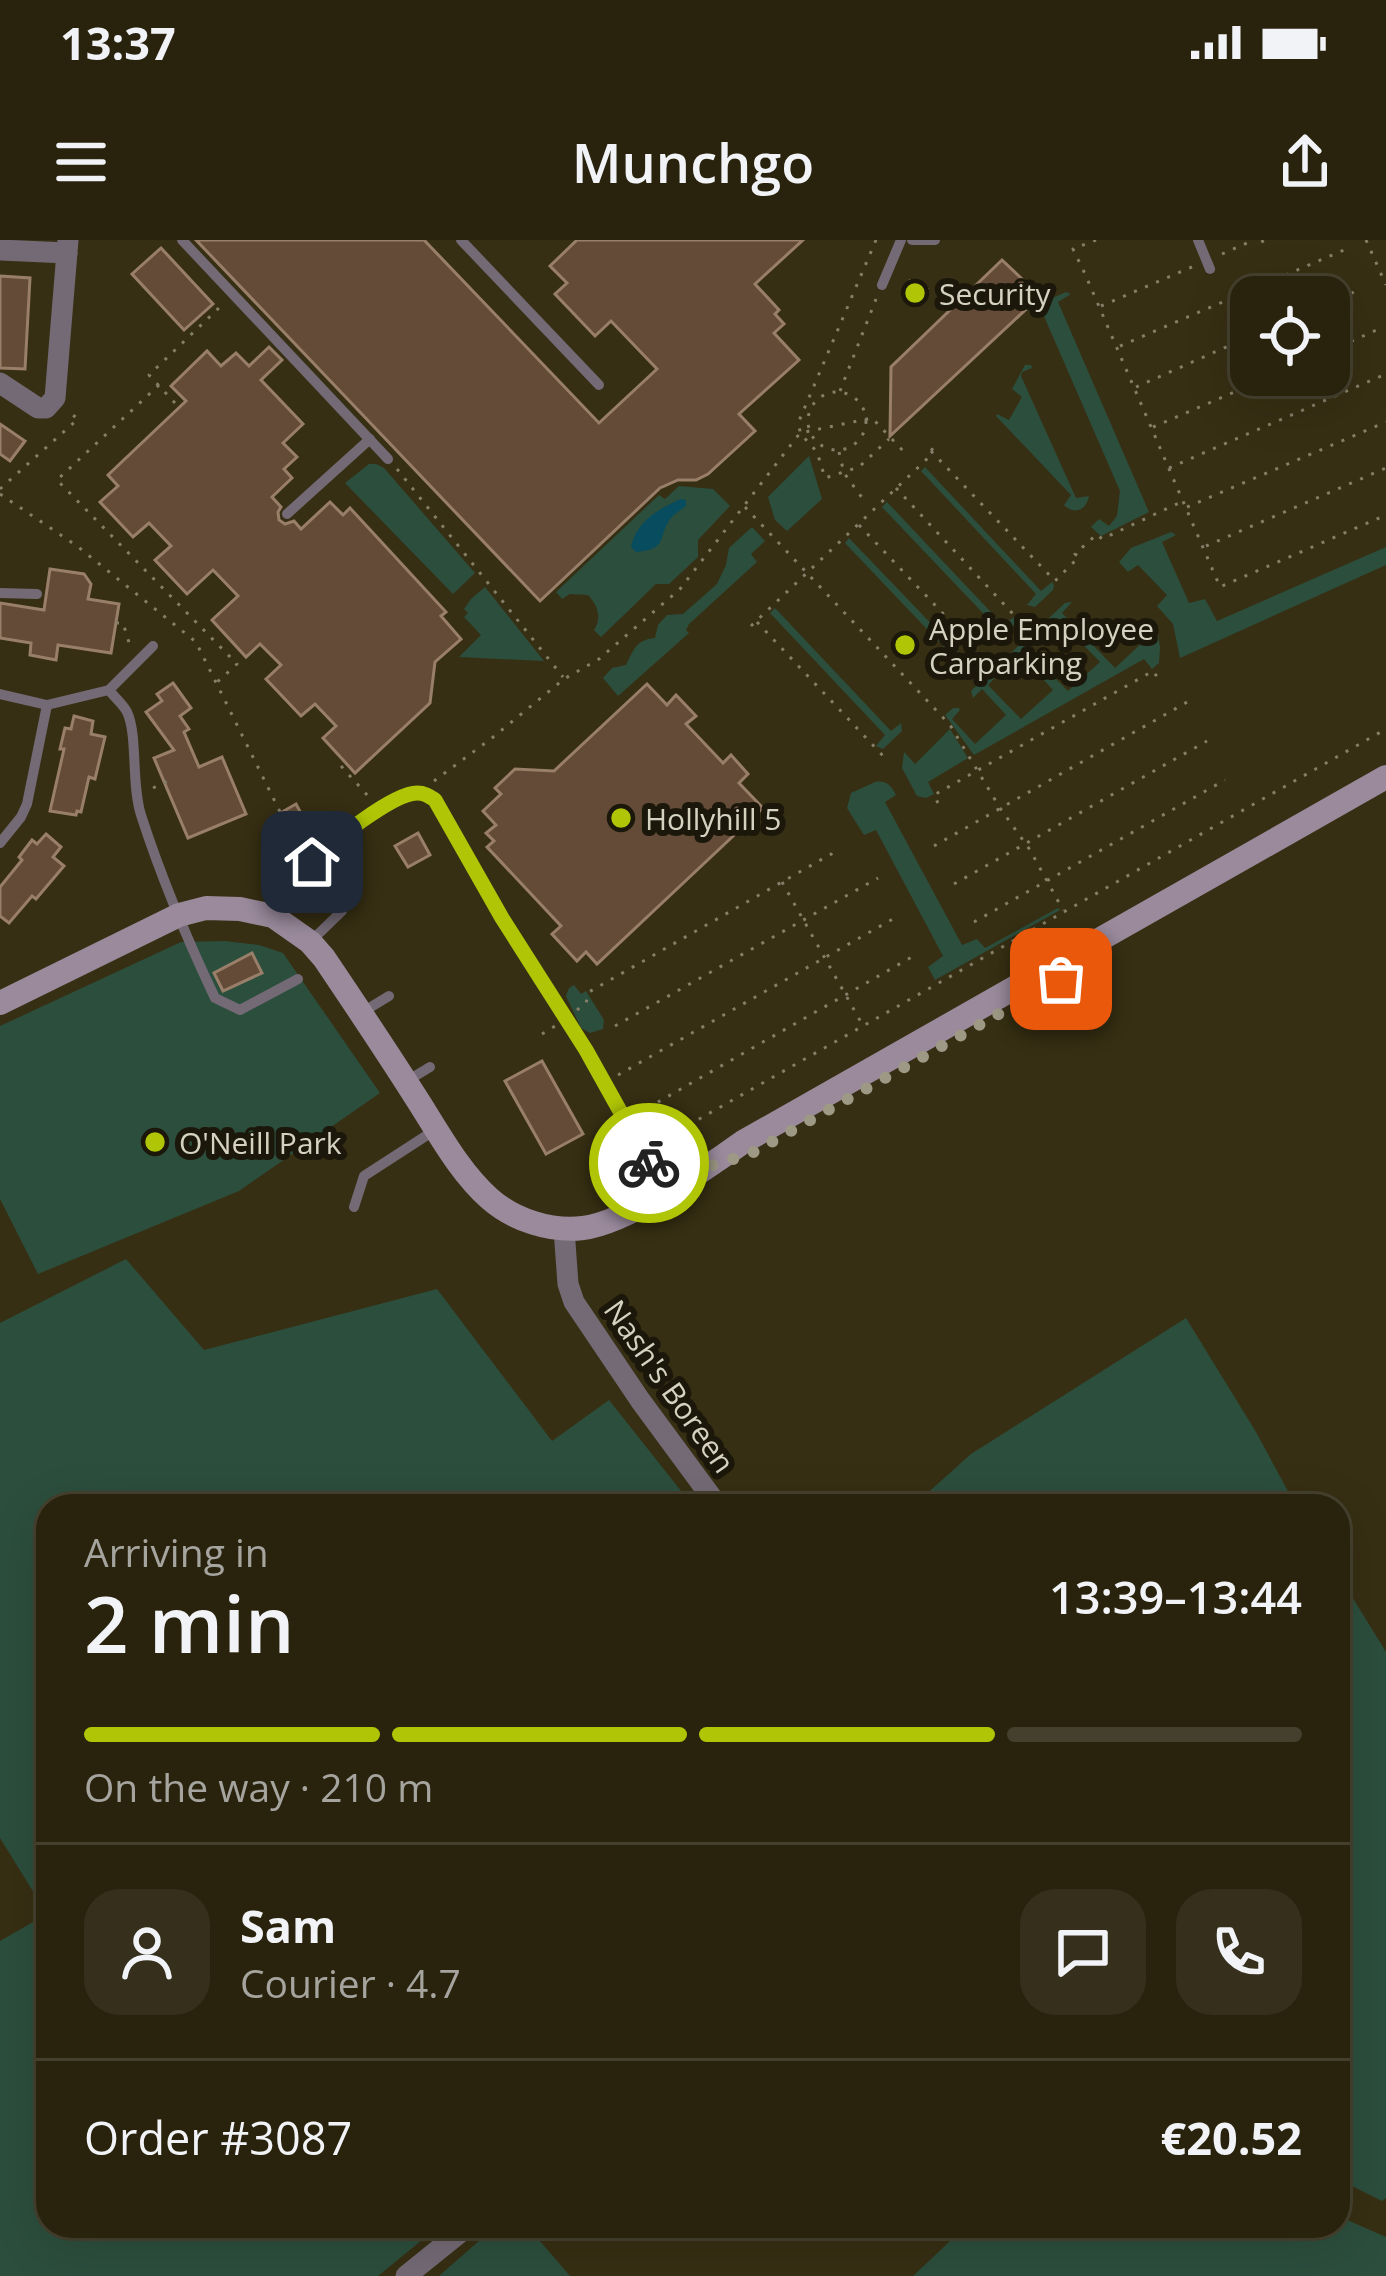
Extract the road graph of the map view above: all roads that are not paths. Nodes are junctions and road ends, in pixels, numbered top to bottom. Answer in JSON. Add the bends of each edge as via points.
{"nodes":[{"id":1,"x":182,"y":240,"type":"edge"},
{"id":2,"x":461,"y":240,"type":"edge"},
{"id":3,"x":901,"y":240,"type":"edge"},
{"id":4,"x":912,"y":240,"type":"edge"},
{"id":5,"x":935,"y":240,"type":"edge"},
{"id":6,"x":1198,"y":240,"type":"edge"},
{"id":7,"x":68,"y":247,"type":"edge"},
{"id":8,"x":0,"y":250,"type":"edge"},
{"id":9,"x":1208,"y":265,"type":"road end"},
{"id":10,"x":882,"y":285,"type":"road end"},
{"id":11,"x":0,"y":382,"type":"edge"},
{"id":12,"x":599,"y":385,"type":"dead end"},
{"id":13,"x":370,"y":439,"type":"junction"},
{"id":14,"x":388,"y":459,"type":"road end"},
{"id":15,"x":287,"y":514,"type":"dead end"},
{"id":16,"x":0,"y":593,"type":"edge"},
{"id":17,"x":37,"y":595,"type":"dead end"},
{"id":18,"x":154,"y":646,"type":"dead end"},
{"id":19,"x":109,"y":690,"type":"junction"},
{"id":20,"x":0,"y":694,"type":"edge"},
{"id":21,"x":47,"y":705,"type":"junction"},
{"id":22,"x":1386,"y":777,"type":"edge"},
{"id":23,"x":1386,"y":793,"type":"edge"},
{"id":24,"x":0,"y":843,"type":"edge"},
{"id":25,"x":342,"y":911,"type":"dead end"},
{"id":26,"x":179,"y":915,"type":"junction"},
{"id":27,"x":273,"y":916,"type":"junction"},
{"id":28,"x":310,"y":941,"type":"junction"},
{"id":29,"x":298,"y":980,"type":"dead end"},
{"id":30,"x":389,"y":996,"type":"dead end"},
{"id":31,"x":0,"y":1003,"type":"edge"},
{"id":32,"x":361,"y":1013,"type":"junction"},
{"id":33,"x":430,"y":1067,"type":"dead end"},
{"id":34,"x":406,"y":1082,"type":"junction"},
{"id":35,"x":436,"y":1129,"type":"junction"},
{"id":36,"x":710,"y":1166,"type":"junction"},
{"id":37,"x":665,"y":1191,"type":"junction"},
{"id":38,"x":354,"y":1207,"type":"dead end"},
{"id":39,"x":565,"y":1229,"type":"junction"},
{"id":40,"x":709,"y":1494,"type":"edge"},
{"id":41,"x":453,"y":2238,"type":"edge"},
{"id":42,"x":406,"y":2276,"type":"edge"}],
"edges":[{"from":1,"to":13,"type":"lane"},
{"from":2,"to":12,"type":"lane"},
{"from":3,"to":10,"type":"lane"},
{"from":4,"to":5,"type":"lane"},
{"from":6,"to":9,"type":"lane"},
{"from":7,"to":8,"type":"street"},
{"from":7,"to":11,"type":"street","via":[[53,401],[38,408]]},
{"from":13,"to":14,"type":"lane"},
{"from":13,"to":15,"type":"lane"},
{"from":16,"to":17,"type":"lane"},
{"from":18,"to":19,"type":"lane"},
{"from":19,"to":21,"type":"lane"},
{"from":19,"to":26,"type":"lane","via":[[127,712],[140,813]]},
{"from":20,"to":21,"type":"lane"},
{"from":21,"to":24,"type":"lane","via":[[27,804]]},
{"from":22,"to":36,"type":"street"},
{"from":23,"to":36,"type":"street","via":[[750,1154]]},
{"from":25,"to":28,"type":"lane"},
{"from":26,"to":27,"type":"street","via":[[222,907]]},
{"from":26,"to":29,"type":"lane","via":[[215,998],[240,1010]]},
{"from":26,"to":31,"type":"street"},
{"from":27,"to":28,"type":"street"},
{"from":27,"to":37,"type":"lane","via":[[312,862],[352,827],[410,794],[431,797]]},
{"from":28,"to":32,"type":"street"},
{"from":30,"to":32,"type":"lane"},
{"from":32,"to":34,"type":"street"},
{"from":33,"to":34,"type":"lane"},
{"from":34,"to":35,"type":"street"},
{"from":35,"to":38,"type":"lane","via":[[364,1176]]},
{"from":35,"to":39,"type":"street","via":[[501,1208]]},
{"from":36,"to":37,"type":"street"},
{"from":37,"to":39,"type":"street","via":[[600,1225]]},
{"from":39,"to":40,"type":"street","name":"Nash's Boreen","via":[[574,1303]]},
{"from":41,"to":42,"type":"street"}]}
